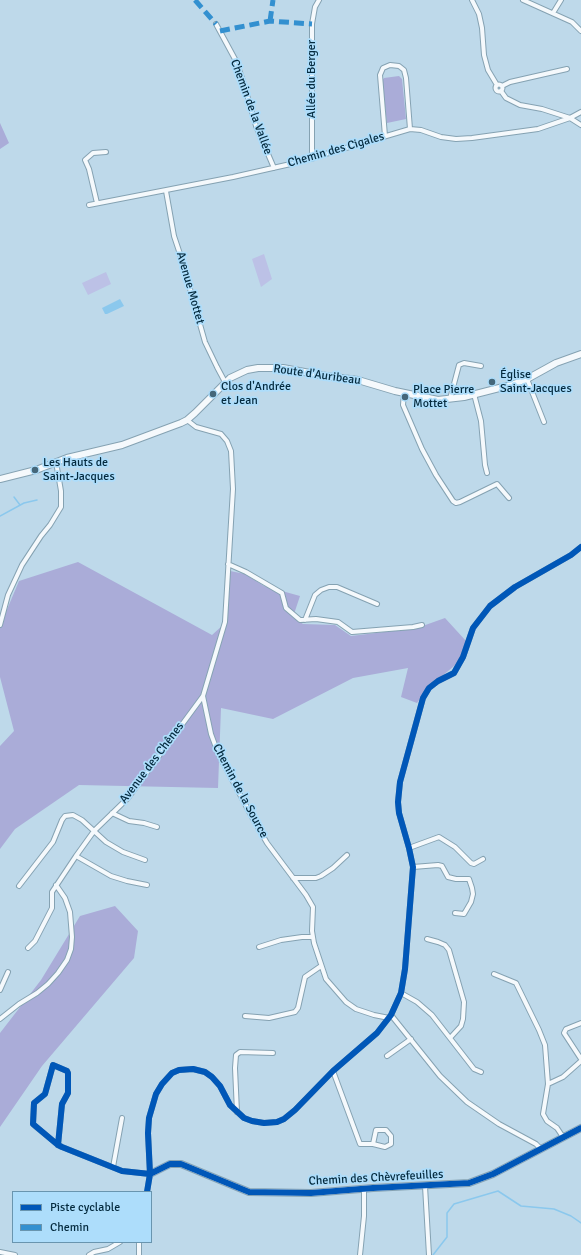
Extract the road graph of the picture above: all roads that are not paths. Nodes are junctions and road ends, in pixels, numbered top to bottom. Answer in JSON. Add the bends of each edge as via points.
{"nodes":[{"id":1,"x":319,"y":0,"type":"edge"},
{"id":2,"x":471,"y":0,"type":"edge"},
{"id":3,"x":523,"y":0,"type":"edge"},
{"id":4,"x":561,"y":0,"type":"edge"},
{"id":5,"x":553,"y":13,"type":"junction"},
{"id":6,"x":216,"y":24,"type":"dead end"},
{"id":7,"x":581,"y":31,"type":"edge"},
{"id":8,"x":568,"y":69,"type":"dead end"},
{"id":9,"x":497,"y":85,"type":"junction"},
{"id":10,"x":502,"y":86,"type":"junction"},
{"id":11,"x":501,"y":91,"type":"junction"},
{"id":12,"x":581,"y":112,"type":"edge"},
{"id":13,"x":570,"y":118,"type":"junction"},
{"id":14,"x":581,"y":125,"type":"edge"},
{"id":15,"x":410,"y":129,"type":"junction"},
{"id":16,"x":385,"y":136,"type":"junction"},
{"id":17,"x":106,"y":152,"type":"dead end"},
{"id":18,"x":312,"y":159,"type":"junction"},
{"id":19,"x":274,"y":168,"type":"junction"},
{"id":20,"x":166,"y":191,"type":"junction"},
{"id":21,"x":97,"y":203,"type":"junction"},
{"id":22,"x":89,"y":205,"type":"dead end"},
{"id":23,"x":581,"y":354,"type":"edge"},
{"id":24,"x":481,"y":366,"type":"dead end"},
{"id":25,"x":526,"y":380,"type":"junction"},
{"id":26,"x":225,"y":382,"type":"junction"},
{"id":27,"x":404,"y":393,"type":"junction"},
{"id":28,"x":474,"y":394,"type":"junction"},
{"id":29,"x":450,"y":399,"type":"junction"},
{"id":30,"x":187,"y":420,"type":"junction"},
{"id":31,"x":544,"y":422,"type":"dead end"},
{"id":32,"x":56,"y":462,"type":"junction"},
{"id":33,"x":487,"y":472,"type":"dead end"},
{"id":34,"x":0,"y":479,"type":"edge"},
{"id":35,"x":509,"y":498,"type":"dead end"},
{"id":36,"x":581,"y":547,"type":"edge"},
{"id":37,"x":228,"y":564,"type":"junction"},
{"id":38,"x":377,"y":604,"type":"dead end"},
{"id":39,"x":305,"y":620,"type":"junction"},
{"id":40,"x":0,"y":625,"type":"edge"},
{"id":41,"x":422,"y":625,"type":"dead end"},
{"id":42,"x":203,"y":696,"type":"junction"},
{"id":43,"x":112,"y":813,"type":"junction"},
{"id":44,"x":157,"y":827,"type":"dead end"},
{"id":45,"x":94,"y":831,"type":"junction"},
{"id":46,"x":409,"y":848,"type":"junction"},
{"id":47,"x":347,"y":855,"type":"dead end"},
{"id":48,"x":76,"y":856,"type":"junction"},
{"id":49,"x":483,"y":859,"type":"dead end"},
{"id":50,"x":145,"y":860,"type":"dead end"},
{"id":51,"x":412,"y":867,"type":"junction"},
{"id":52,"x":293,"y":878,"type":"junction"},
{"id":53,"x":56,"y":885,"type":"junction"},
{"id":54,"x":146,"y":885,"type":"dead end"},
{"id":55,"x":19,"y":886,"type":"dead end"},
{"id":56,"x":455,"y":913,"type":"dead end"},
{"id":57,"x":313,"y":937,"type":"junction"},
{"id":58,"x":427,"y":939,"type":"dead end"},
{"id":59,"x":259,"y":947,"type":"dead end"},
{"id":60,"x":28,"y":948,"type":"dead end"},
{"id":61,"x":322,"y":966,"type":"junction"},
{"id":62,"x":8,"y":972,"type":"dead end"},
{"id":63,"x":494,"y":974,"type":"dead end"},
{"id":64,"x":0,"y":990,"type":"edge"},
{"id":65,"x":401,"y":993,"type":"junction"},
{"id":66,"x":245,"y":1016,"type":"dead end"},
{"id":67,"x":390,"y":1017,"type":"junction"},
{"id":68,"x":0,"y":1019,"type":"edge"},
{"id":69,"x":581,"y":1024,"type":"edge"},
{"id":70,"x":450,"y":1038,"type":"junction"},
{"id":71,"x":411,"y":1039,"type":"junction"},
{"id":72,"x":273,"y":1053,"type":"dead end"},
{"id":73,"x":388,"y":1056,"type":"dead end"},
{"id":74,"x":581,"y":1060,"type":"edge"},
{"id":75,"x":333,"y":1071,"type":"junction"},
{"id":76,"x":481,"y":1072,"type":"dead end"},
{"id":77,"x":548,"y":1084,"type":"junction"},
{"id":78,"x":237,"y":1112,"type":"junction"},
{"id":79,"x":122,"y":1118,"type":"dead end"},
{"id":80,"x":581,"y":1128,"type":"edge"},
{"id":81,"x":563,"y":1137,"type":"junction"},
{"id":82,"x":58,"y":1144,"type":"junction"},
{"id":83,"x":374,"y":1144,"type":"junction"},
{"id":84,"x":540,"y":1148,"type":"junction"},
{"id":85,"x":113,"y":1167,"type":"junction"},
{"id":86,"x":150,"y":1174,"type":"junction"},
{"id":87,"x":425,"y":1186,"type":"junction"},
{"id":88,"x":364,"y":1188,"type":"junction"},
{"id":89,"x":147,"y":1191,"type":"edge"},
{"id":90,"x":118,"y":1243,"type":"edge"},
{"id":91,"x":139,"y":1243,"type":"edge"},
{"id":92,"x":0,"y":1252,"type":"edge"},
{"id":93,"x":15,"y":1255,"type":"edge"},
{"id":94,"x":89,"y":1255,"type":"edge"},
{"id":95,"x":139,"y":1255,"type":"edge"},
{"id":96,"x":360,"y":1255,"type":"edge"},
{"id":97,"x":429,"y":1255,"type":"edge"}],
"edges":[{"from":1,"to":18,"type":"street","name":"Allée du Berger","via":[[312,24]]},
{"from":2,"to":9,"type":"street","via":[[479,14],[488,70]]},
{"from":3,"to":5,"type":"street"},
{"from":4,"to":5,"type":"street"},
{"from":5,"to":7,"type":"street","via":[[572,22]]},
{"from":6,"to":19,"type":"street","name":"Chemin de la Vallée","via":[[236,61],[256,126]]},
{"from":8,"to":10,"type":"street"},
{"from":9,"to":10,"type":"street"},
{"from":9,"to":11,"type":"street","via":[[496,90]]},
{"from":10,"to":11,"type":"street"},
{"from":11,"to":13,"type":"street","via":[[506,98],[520,105]]},
{"from":12,"to":13,"type":"street","name":"Chemin des Cigales"},
{"from":13,"to":14,"type":"street"},
{"from":13,"to":15,"type":"street","name":"Chemin des Cigales","via":[[538,129],[456,139]]},
{"from":15,"to":16,"type":"street","name":"Chemin des Cigales"},
{"from":15,"to":16,"type":"street","via":[[404,70],[399,66],[390,66],[383,68],[380,75]]},
{"from":16,"to":18,"type":"street","name":"Chemin des Cigales"},
{"from":17,"to":21,"type":"street","via":[[93,153],[85,160]]},
{"from":18,"to":19,"type":"street","name":"Chemin des Cigales"},
{"from":19,"to":20,"type":"street","name":"Chemin des Cigales"},
{"from":20,"to":21,"type":"street","name":"Chemin des Cigales"},
{"from":20,"to":26,"type":"street","name":"Avenue Mottet","via":[[174,236],[205,342]]},
{"from":21,"to":22,"type":"street","name":"Chemin des Cigales"},
{"from":23,"to":25,"type":"street","name":"Route d'Auribeau","via":[[556,363]]},
{"from":24,"to":29,"type":"street","via":[[464,363],[459,365]]},
{"from":25,"to":28,"type":"street","name":"Route d'Auribeau"},
{"from":25,"to":31,"type":"street"},
{"from":26,"to":27,"type":"street","name":"Route d'Auribeau","via":[[247,370],[282,368],[358,380]]},
{"from":26,"to":30,"type":"street","name":"Route d'Auribeau"},
{"from":27,"to":29,"type":"street","name":"Route d'Auribeau","via":[[438,400]]},
{"from":27,"to":35,"type":"street","via":[[403,405],[422,449],[453,501],[460,502],[497,484]]},
{"from":28,"to":29,"type":"street","name":"Route d'Auribeau"},
{"from":28,"to":33,"type":"street","via":[[481,421],[484,465]]},
{"from":30,"to":32,"type":"street","name":"Route d'Auribeau","via":[[122,445]]},
{"from":30,"to":37,"type":"street","name":"Chemin de la Source","via":[[196,427],[221,434],[227,440],[231,451],[233,489]]},
{"from":32,"to":34,"type":"street","name":"Route d'Auribeau"},
{"from":32,"to":40,"type":"street","via":[[61,507],[22,565],[8,595]]},
{"from":36,"to":46,"type":"street","via":[[515,587],[490,606],[473,628],[464,657],[454,673],[429,688],[423,698],[400,782],[398,802]]},
{"from":37,"to":39,"type":"street","via":[[282,593],[286,608],[300,620]]},
{"from":37,"to":42,"type":"street","name":"Chemin de la Source","via":[[225,622]]},
{"from":38,"to":39,"type":"street","via":[[337,587],[328,587],[315,595]]},
{"from":39,"to":41,"type":"street","via":[[338,622],[352,632]]},
{"from":42,"to":43,"type":"street","name":"Avenue des Chênes","via":[[128,798]]},
{"from":42,"to":52,"type":"street","name":"Chemin de la Source","via":[[218,753],[268,843]]},
{"from":43,"to":44,"type":"street","via":[[129,821]]},
{"from":43,"to":45,"type":"street","name":"Avenue des Chênes"},
{"from":45,"to":48,"type":"street","name":"Avenue des Chênes"},
{"from":45,"to":50,"type":"street","via":[[123,852]]},
{"from":45,"to":55,"type":"street","via":[[82,820],[72,815],[66,816],[53,842]]},
{"from":46,"to":49,"type":"street","via":[[439,837],[455,847],[471,863]]},
{"from":46,"to":51,"type":"street"},
{"from":47,"to":52,"type":"street","via":[[321,876]]},
{"from":48,"to":53,"type":"street","name":"Avenue des Chênes"},
{"from":48,"to":54,"type":"street","via":[[111,876]]},
{"from":51,"to":56,"type":"street","via":[[438,865],[442,866],[448,877],[469,879],[473,894],[471,902],[464,914]]},
{"from":51,"to":65,"type":"street"},
{"from":52,"to":57,"type":"street","name":"Chemin de la Source","via":[[313,908]]},
{"from":53,"to":60,"type":"street","via":[[52,892],[52,908],[35,941]]},
{"from":53,"to":68,"type":"street","via":[[65,898],[70,912],[72,937],[67,960],[48,984]]},
{"from":57,"to":59,"type":"street","via":[[281,940]]},
{"from":57,"to":61,"type":"street","name":"Chemin de la Source"},
{"from":58,"to":70,"type":"street","via":[[445,945],[449,950],[464,1002],[461,1026]]},
{"from":61,"to":66,"type":"street","via":[[305,977],[295,1012],[269,1018]]},
{"from":61,"to":67,"type":"street","name":"Chemin de la Source","via":[[326,979],[346,1002],[374,1015]]},
{"from":62,"to":64,"type":"street"},
{"from":63,"to":77,"type":"street","via":[[516,984],[545,1045]]},
{"from":65,"to":67,"type":"street"},
{"from":65,"to":70,"type":"street","via":[[432,1015]]},
{"from":67,"to":71,"type":"street"},
{"from":67,"to":75,"type":"street","via":[[377,1033]]},
{"from":69,"to":74,"type":"street","via":[[566,1029],[564,1033]]},
{"from":70,"to":76,"type":"street","via":[[474,1070]]},
{"from":71,"to":73,"type":"street"},
{"from":71,"to":84,"type":"street","via":[[440,1076],[467,1102]]},
{"from":72,"to":78,"type":"street","via":[[240,1052],[236,1055]]},
{"from":74,"to":77,"type":"street","via":[[562,1077]]},
{"from":75,"to":78,"type":"street","via":[[295,1110],[277,1122],[252,1121]]},
{"from":75,"to":83,"type":"street","via":[[360,1144]]},
{"from":77,"to":81,"type":"street","via":[[543,1114]]},
{"from":78,"to":86,"type":"street","via":[[230,1105],[220,1086],[205,1072],[193,1069],[172,1073],[156,1094],[149,1118]]},
{"from":79,"to":85,"type":"street"},
{"from":80,"to":81,"type":"street","name":"Chemin des Chèvrefeuilles"},
{"from":81,"to":84,"type":"street","name":"Chemin des Chèvrefeuilles"},
{"from":82,"to":82,"type":"street","via":[[33,1124],[34,1103],[45,1094],[53,1065],[67,1070],[68,1074],[68,1093],[62,1104]]},
{"from":82,"to":85,"type":"street"},
{"from":83,"to":83,"type":"street","via":[[385,1147],[391,1144],[391,1136],[386,1130],[376,1130]]},
{"from":84,"to":87,"type":"street","name":"Chemin des Chèvrefeuilles","via":[[493,1174],[469,1183]]},
{"from":85,"to":86,"type":"street","via":[[122,1171]]},
{"from":86,"to":88,"type":"street","name":"Chemin des Chèvrefeuilles","via":[[170,1164],[181,1164],[249,1192],[311,1193]]},
{"from":86,"to":89,"type":"street"},
{"from":87,"to":88,"type":"street","name":"Chemin des Chèvrefeuilles"},
{"from":87,"to":97,"type":"street"},
{"from":88,"to":96,"type":"street"},
{"from":90,"to":94,"type":"street"},
{"from":91,"to":95,"type":"street"},
{"from":92,"to":93,"type":"street"}]}
